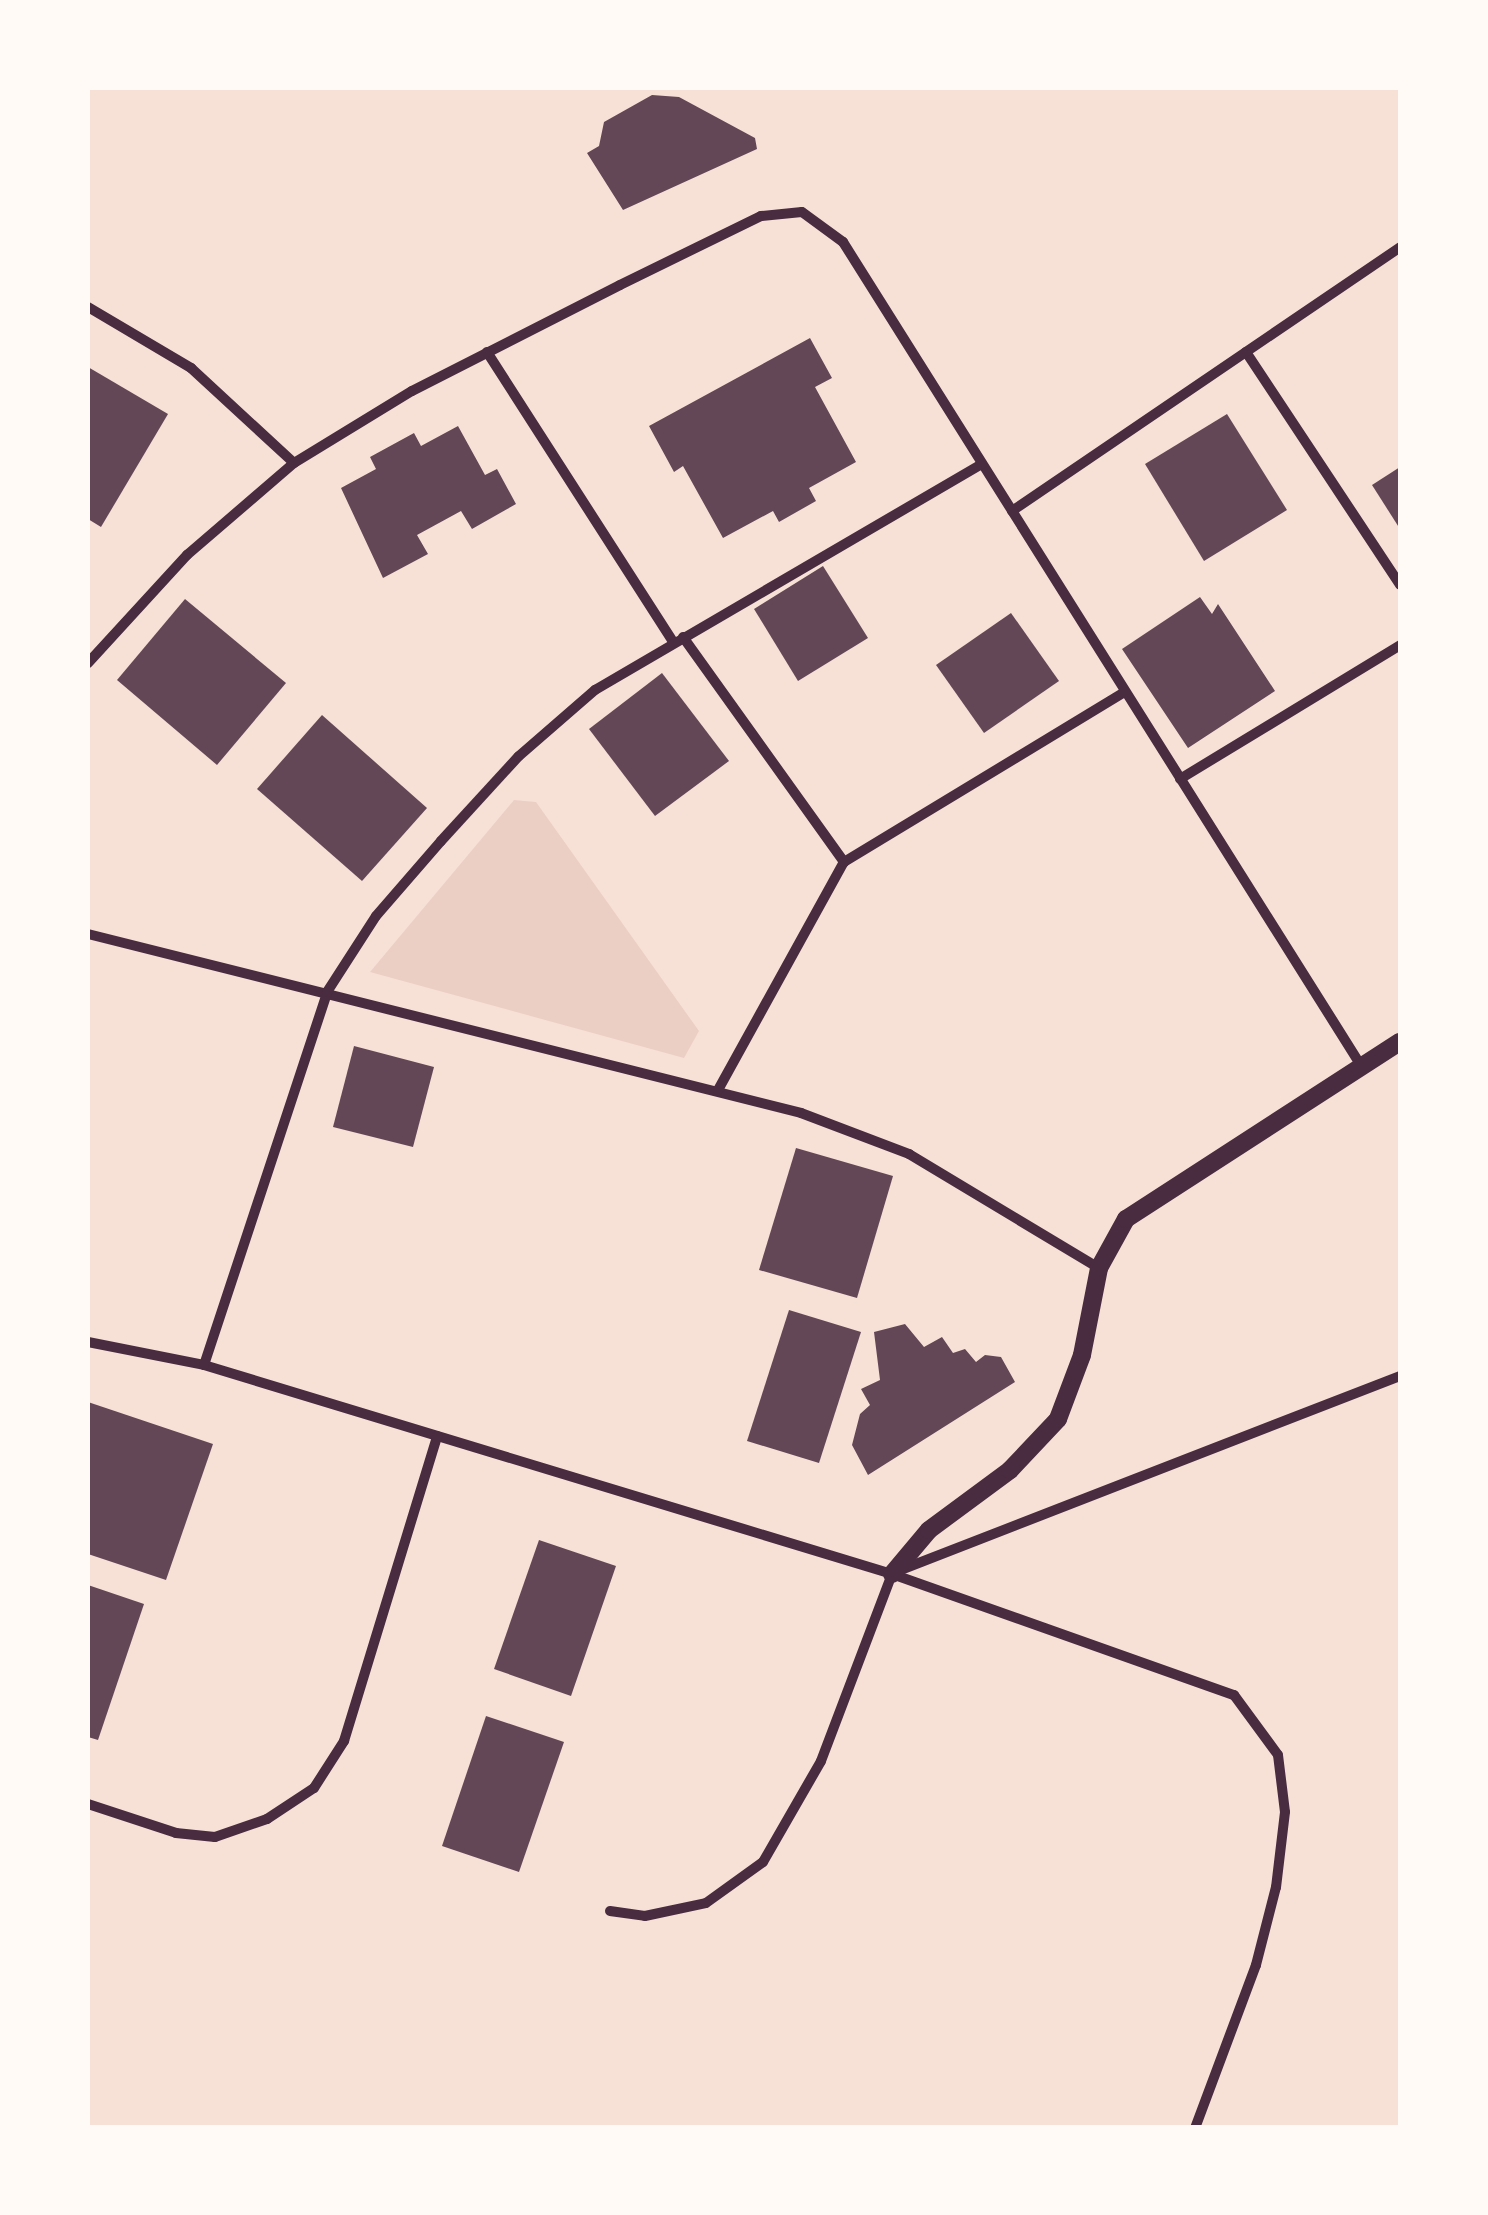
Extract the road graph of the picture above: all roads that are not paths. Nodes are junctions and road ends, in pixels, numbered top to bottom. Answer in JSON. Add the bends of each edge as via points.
{"nodes":[{"id":1,"x":1400,"y":246,"type":"edge"},
{"id":2,"x":88,"y":307,"type":"edge"},
{"id":3,"x":487,"y":352,"type":"junction"},
{"id":4,"x":1246,"y":352,"type":"junction"},
{"id":5,"x":294,"y":462,"type":"junction"},
{"id":6,"x":982,"y":464,"type":"junction"},
{"id":7,"x":1012,"y":511,"type":"junction"},
{"id":8,"x":1400,"y":585,"type":"edge"},
{"id":9,"x":678,"y":640,"type":"junction"},
{"id":10,"x":1400,"y":645,"type":"edge"},
{"id":11,"x":88,"y":662,"type":"edge"},
{"id":12,"x":1125,"y":692,"type":"junction"},
{"id":13,"x":1180,"y":778,"type":"junction"},
{"id":14,"x":844,"y":862,"type":"junction"},
{"id":15,"x":88,"y":934,"type":"edge"},
{"id":16,"x":328,"y":992,"type":"junction"},
{"id":17,"x":1400,"y":1042,"type":"edge"},
{"id":18,"x":1362,"y":1067,"type":"junction"},
{"id":19,"x":718,"y":1090,"type":"junction"},
{"id":20,"x":1100,"y":1268,"type":"junction"},
{"id":21,"x":88,"y":1342,"type":"edge"},
{"id":22,"x":204,"y":1365,"type":"junction"},
{"id":23,"x":1400,"y":1376,"type":"edge"},
{"id":24,"x":437,"y":1436,"type":"junction"},
{"id":25,"x":892,"y":1574,"type":"junction"},
{"id":26,"x":88,"y":1804,"type":"edge"},
{"id":27,"x":610,"y":1911,"type":"dead end"},
{"id":28,"x":1195,"y":2128,"type":"edge"}],
"edges":[{"from":1,"to":4,"type":"street"},
{"from":2,"to":5,"type":"street","via":[[192,368]]},
{"from":3,"to":5,"type":"street"},
{"from":3,"to":6,"type":"street","via":[[761,216],[802,212],[844,242]]},
{"from":3,"to":9,"type":"street"},
{"from":4,"to":7,"type":"street"},
{"from":4,"to":8,"type":"street"},
{"from":5,"to":11,"type":"street","via":[[187,555]]},
{"from":6,"to":7,"type":"street"},
{"from":6,"to":9,"type":"street"},
{"from":7,"to":12,"type":"street"},
{"from":9,"to":14,"type":"street"},
{"from":9,"to":16,"type":"street","via":[[595,690],[519,756],[376,916]]},
{"from":10,"to":13,"type":"street"},
{"from":12,"to":13,"type":"street"},
{"from":12,"to":14,"type":"street"},
{"from":13,"to":18,"type":"street"},
{"from":14,"to":19,"type":"street"},
{"from":15,"to":16,"type":"street"},
{"from":16,"to":19,"type":"street"},
{"from":16,"to":22,"type":"street"},
{"from":17,"to":18,"type":"street"},
{"from":18,"to":20,"type":"street","via":[[1161,1190],[1126,1219]]},
{"from":19,"to":20,"type":"street","via":[[873,1137]]},
{"from":20,"to":25,"type":"street","via":[[1082,1355],[1058,1418],[1010,1470],[929,1530]]},
{"from":21,"to":22,"type":"street"},
{"from":22,"to":24,"type":"street"},
{"from":23,"to":25,"type":"street"},
{"from":24,"to":25,"type":"street"},
{"from":24,"to":26,"type":"street","via":[[344,1741],[314,1788],[267,1819],[215,1837],[176,1833]]},
{"from":25,"to":27,"type":"street","via":[[820,1760],[763,1862],[706,1903],[645,1916]]},
{"from":25,"to":28,"type":"street","via":[[1204,1680],[1247,1707],[1270,1739],[1285,1789],[1276,1887],[1256,1965]]}]}
